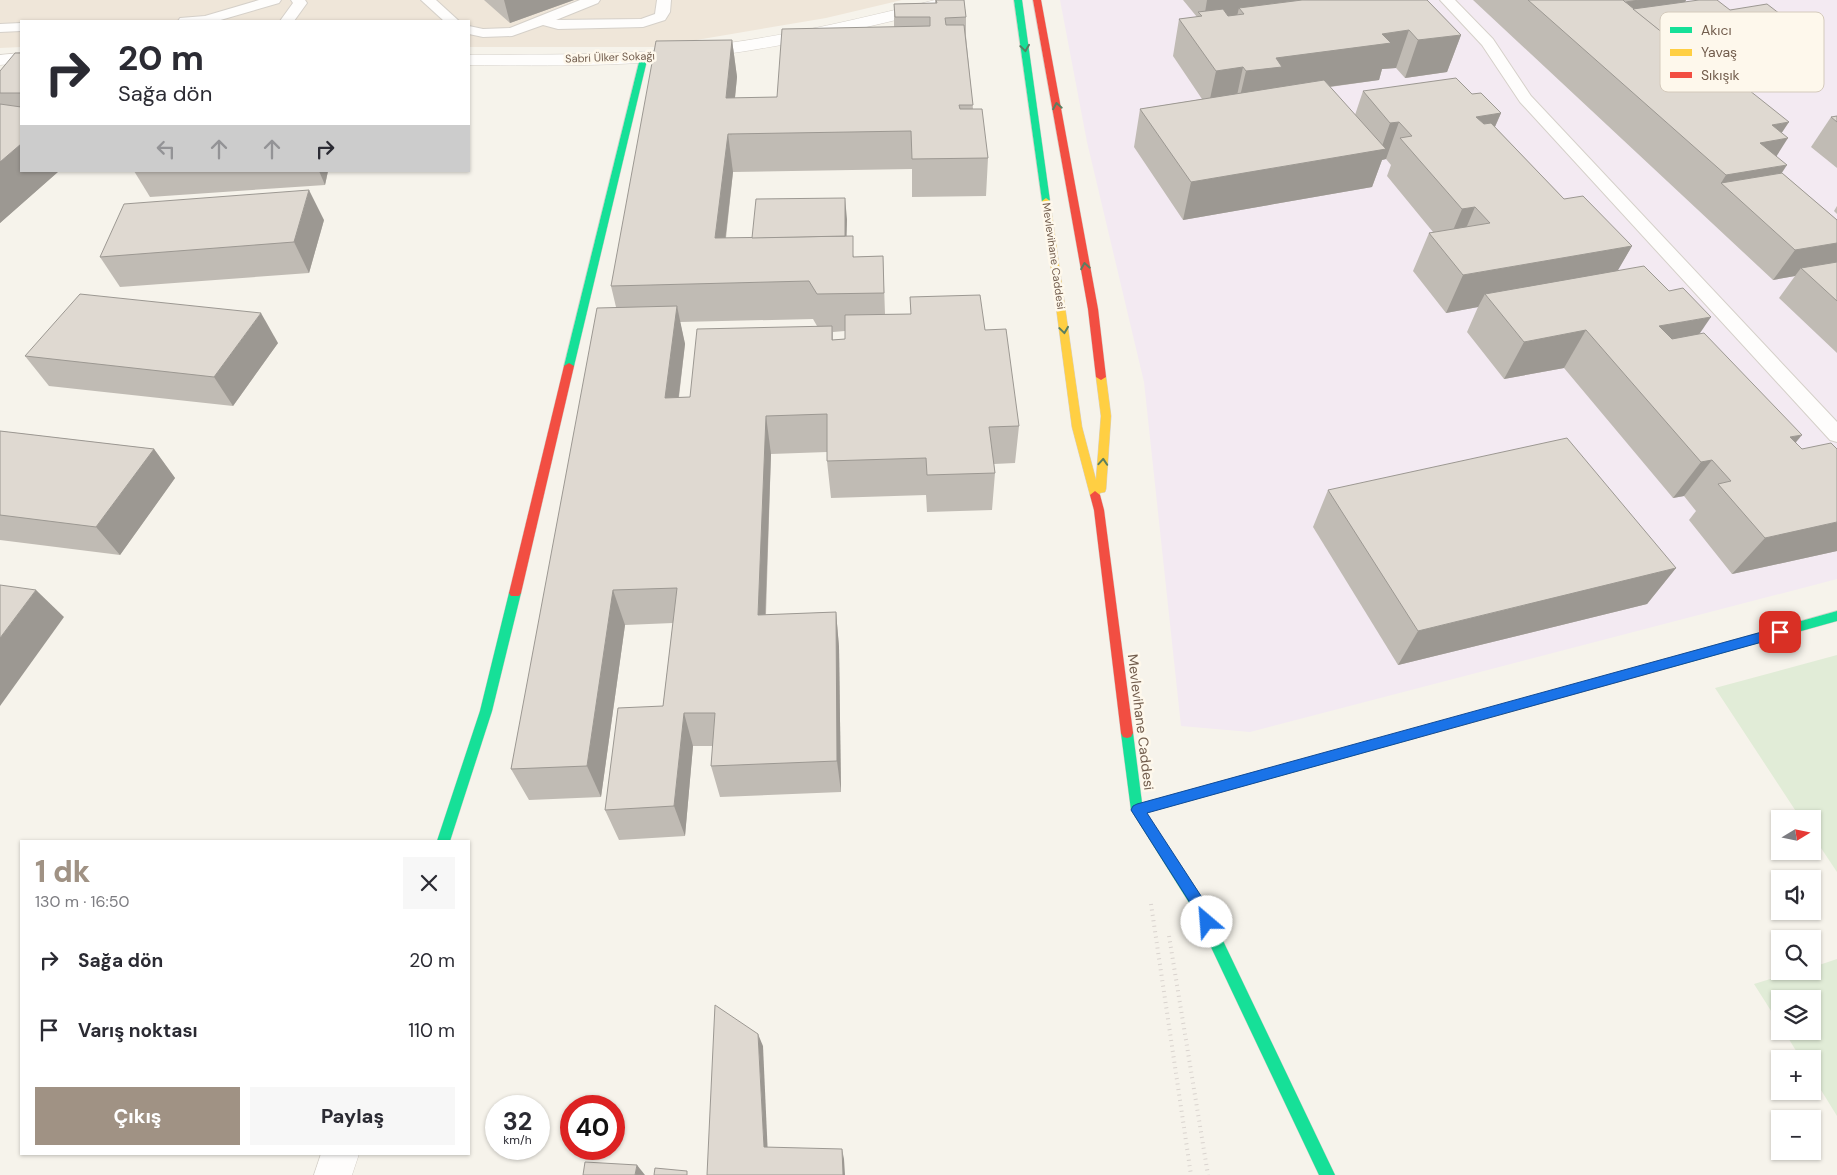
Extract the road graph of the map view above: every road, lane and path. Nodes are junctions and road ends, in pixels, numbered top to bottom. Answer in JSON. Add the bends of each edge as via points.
{"nodes":[{"id":1,"x":274,"y":0,"type":"edge"},
{"id":2,"x":298,"y":0,"type":"edge"},
{"id":3,"x":428,"y":0,"type":"edge"},
{"id":4,"x":593,"y":0,"type":"edge"},
{"id":5,"x":664,"y":0,"type":"edge"},
{"id":6,"x":955,"y":0,"type":"edge"},
{"id":7,"x":1018,"y":0,"type":"edge"},
{"id":8,"x":1038,"y":0,"type":"edge"},
{"id":9,"x":1447,"y":0,"type":"edge"},
{"id":10,"x":206,"y":20,"type":"edge"},
{"id":11,"x":288,"y":20,"type":"edge"},
{"id":12,"x":451,"y":20,"type":"edge"},
{"id":13,"x":542,"y":20,"type":"junction"},
{"id":14,"x":20,"y":27,"type":"edge"},
{"id":15,"x":0,"y":28,"type":"edge"},
{"id":16,"x":470,"y":30,"type":"edge"},
{"id":17,"x":644,"y":56,"type":"junction"},
{"id":18,"x":0,"y":60,"type":"edge"},
{"id":19,"x":470,"y":60,"type":"edge"},
{"id":20,"x":19,"y":66,"type":"edge"},
{"id":21,"x":1837,"y":435,"type":"edge"},
{"id":22,"x":1099,"y":510,"type":"junction"},
{"id":23,"x":1837,"y":616,"type":"edge"},
{"id":24,"x":1137,"y":810,"type":"junction"},
{"id":25,"x":443,"y":840,"type":"edge"},
{"id":26,"x":1151,"y":903,"type":"dead end"},
{"id":27,"x":1169,"y":934,"type":"dead end"},
{"id":28,"x":340,"y":1155,"type":"edge"},
{"id":29,"x":332,"y":1175,"type":"edge"},
{"id":30,"x":1191,"y":1175,"type":"edge"},
{"id":31,"x":1208,"y":1175,"type":"edge"},
{"id":32,"x":1327,"y":1175,"type":"edge"}],
"edges":[{"from":1,"to":10,"type":"lane"},
{"from":2,"to":11,"type":"lane","via":[[300,3]]},
{"from":3,"to":12,"type":"lane"},
{"from":4,"to":13,"type":"lane"},
{"from":5,"to":13,"type":"lane","via":[[660,16],[643,23],[558,25]]},
{"from":6,"to":17,"type":"street","name":"Sabri Ülker Sokağı","via":[[861,24],[761,44]]},
{"from":7,"to":22,"type":"street","name":"Mevlevihane Caddesi","one_way":true,"via":[[1077,427]]},
{"from":22,"to":8,"type":"street","name":"Mevlevihane Caddesi","one_way":true,"via":[[1106,416],[1093,309]]},
{"from":9,"to":21,"type":"lane","via":[[1488,42],[1525,99]]},
{"from":13,"to":16,"type":"lane","via":[[512,32]]},
{"from":14,"to":15,"type":"lane"},
{"from":17,"to":19,"type":"street","name":"Sabri Ülker Sokağı"},
{"from":17,"to":25,"type":"street","via":[[486,711]]},
{"from":18,"to":20,"type":"street"},
{"from":22,"to":24,"type":"street","name":"Mevlevihane Caddesi"},
{"from":23,"to":24,"type":"street"},
{"from":24,"to":32,"type":"street","via":[[1198,904]]},
{"from":26,"to":30,"type":"path"},
{"from":27,"to":31,"type":"path"},
{"from":28,"to":29,"type":"street"}]}
